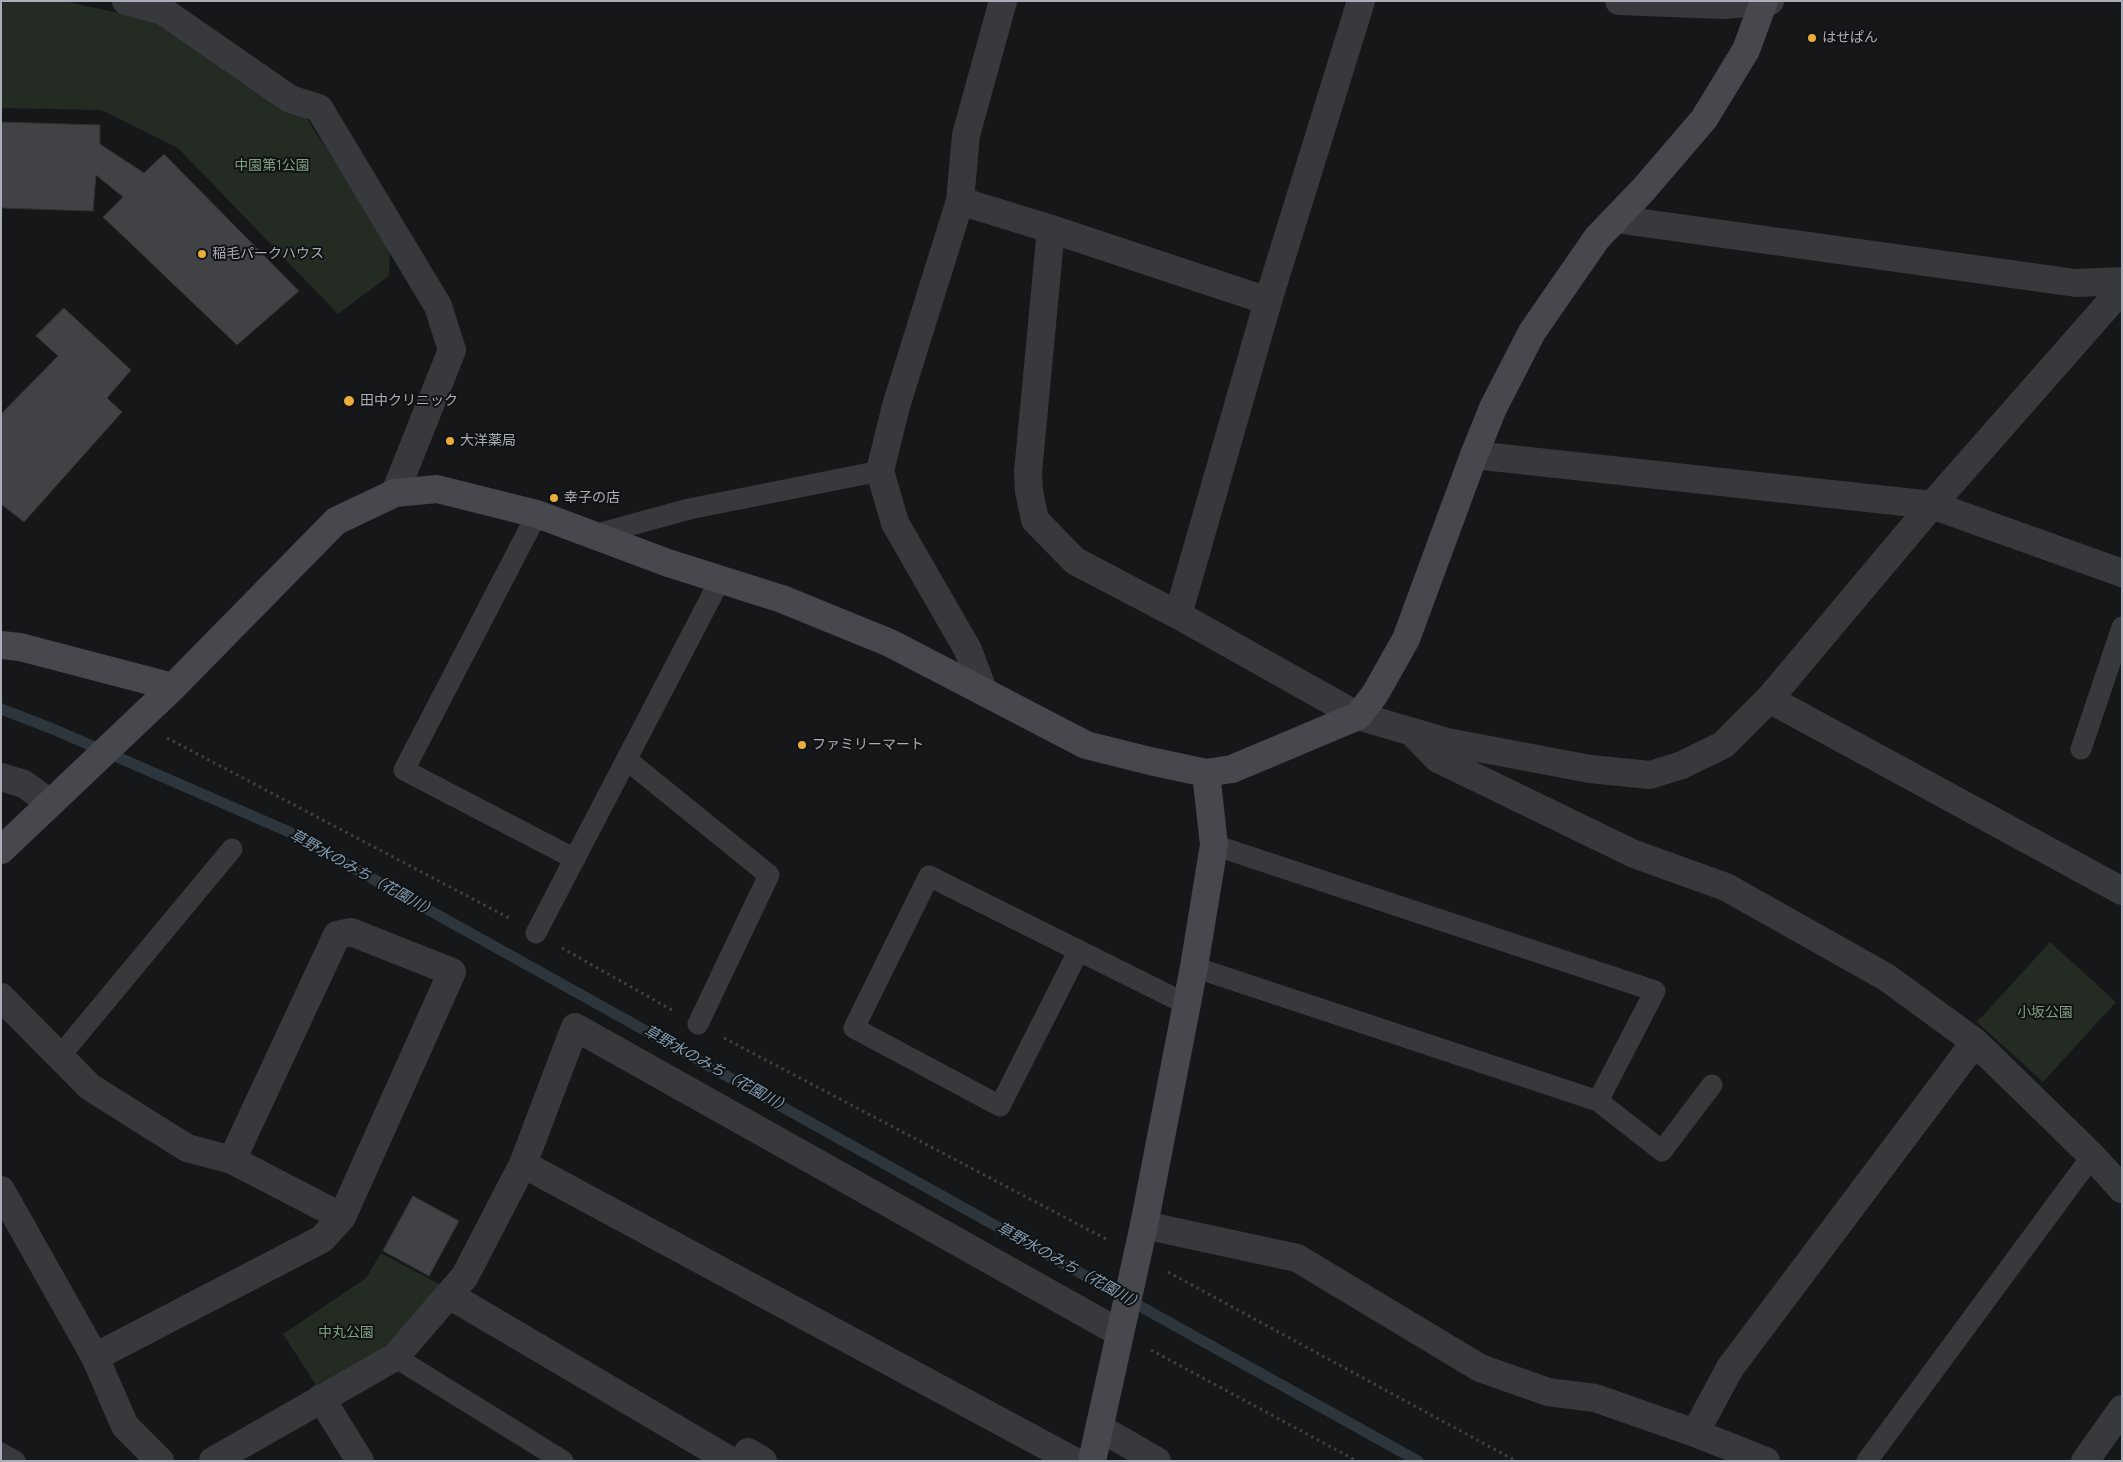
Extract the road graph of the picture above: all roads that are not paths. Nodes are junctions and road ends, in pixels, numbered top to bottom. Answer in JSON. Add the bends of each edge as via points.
{"nodes":[{"id":1,"x":126,"y":1,"type":"edge"},
{"id":2,"x":1003,"y":1,"type":"edge"},
{"id":3,"x":1361,"y":1,"type":"edge"},
{"id":4,"x":1618,"y":1,"type":"edge"},
{"id":5,"x":1766,"y":2,"type":"edge"},
{"id":6,"x":960,"y":202,"type":"junction"},
{"id":7,"x":1616,"y":219,"type":"junction"},
{"id":8,"x":1051,"y":229,"type":"junction"},
{"id":9,"x":2122,"y":281,"type":"edge"},
{"id":10,"x":2122,"y":289,"type":"edge"},
{"id":11,"x":1268,"y":301,"type":"junction"},
{"id":12,"x":1474,"y":455,"type":"junction"},
{"id":13,"x":880,"y":471,"type":"junction"},
{"id":14,"x":395,"y":493,"type":"junction"},
{"id":15,"x":1932,"y":505,"type":"junction"},
{"id":16,"x":537,"y":514,"type":"junction"},
{"id":17,"x":594,"y":535,"type":"junction"},
{"id":18,"x":2122,"y":572,"type":"edge"},
{"id":19,"x":720,"y":580,"type":"junction"},
{"id":20,"x":1178,"y":615,"type":"junction"},
{"id":21,"x":2122,"y":627,"type":"edge"},
{"id":22,"x":1,"y":645,"type":"edge"},
{"id":23,"x":173,"y":687,"type":"junction"},
{"id":24,"x":983,"y":690,"type":"junction"},
{"id":25,"x":1769,"y":699,"type":"junction"},
{"id":26,"x":1358,"y":716,"type":"junction"},
{"id":27,"x":1412,"y":732,"type":"junction"},
{"id":28,"x":2081,"y":749,"type":"dead end"},
{"id":29,"x":627,"y":760,"type":"junction"},
{"id":30,"x":1206,"y":773,"type":"junction"},
{"id":31,"x":1,"y":777,"type":"edge"},
{"id":32,"x":50,"y":802,"type":"junction"},
{"id":33,"x":1214,"y":845,"type":"junction"},
{"id":34,"x":232,"y":849,"type":"dead end"},
{"id":35,"x":1,"y":850,"type":"edge"},
{"id":36,"x":575,"y":859,"type":"junction"},
{"id":37,"x":2122,"y":890,"type":"edge"},
{"id":38,"x":536,"y":933,"type":"road end"},
{"id":39,"x":1078,"y":950,"type":"junction"},
{"id":40,"x":1194,"y":968,"type":"junction"},
{"id":41,"x":1,"y":997,"type":"edge"},
{"id":42,"x":1186,"y":1004,"type":"junction"},
{"id":43,"x":698,"y":1024,"type":"road end"},
{"id":44,"x":1974,"y":1042,"type":"junction"},
{"id":45,"x":60,"y":1056,"type":"junction"},
{"id":46,"x":1712,"y":1086,"type":"dead end"},
{"id":47,"x":1598,"y":1101,"type":"junction"},
{"id":48,"x":2092,"y":1156,"type":"junction"},
{"id":49,"x":232,"y":1160,"type":"junction"},
{"id":50,"x":523,"y":1164,"type":"junction"},
{"id":51,"x":2122,"y":1189,"type":"edge"},
{"id":52,"x":1,"y":1190,"type":"edge"},
{"id":53,"x":342,"y":1217,"type":"junction"},
{"id":54,"x":1144,"y":1225,"type":"junction"},
{"id":55,"x":449,"y":1295,"type":"junction"},
{"id":56,"x":1120,"y":1334,"type":"junction"},
{"id":57,"x":95,"y":1357,"type":"junction"},
{"id":58,"x":395,"y":1357,"type":"junction"},
{"id":59,"x":321,"y":1398,"type":"junction"},
{"id":60,"x":2122,"y":1409,"type":"edge"},
{"id":61,"x":1100,"y":1428,"type":"junction"},
{"id":62,"x":1695,"y":1433,"type":"junction"},
{"id":63,"x":1,"y":1453,"type":"edge"},
{"id":64,"x":15,"y":1461,"type":"edge"},
{"id":65,"x":160,"y":1461,"type":"edge"},
{"id":66,"x":213,"y":1461,"type":"edge"},
{"id":67,"x":360,"y":1461,"type":"edge"},
{"id":68,"x":563,"y":1461,"type":"edge"},
{"id":69,"x":731,"y":1461,"type":"edge"},
{"id":70,"x":744,"y":1461,"type":"edge"},
{"id":71,"x":763,"y":1461,"type":"edge"},
{"id":72,"x":1074,"y":1461,"type":"edge"},
{"id":73,"x":1092,"y":1461,"type":"edge"},
{"id":74,"x":1157,"y":1461,"type":"edge"},
{"id":75,"x":1766,"y":1461,"type":"edge"},
{"id":76,"x":1867,"y":1461,"type":"edge"},
{"id":77,"x":2084,"y":1461,"type":"edge"}],
"edges":[{"from":1,"to":14,"type":"street","via":[[163,11],[290,99],[319,108],[438,306],[452,350]]},
{"from":2,"to":6,"type":"street","via":[[966,135]]},
{"from":3,"to":11,"type":"street"},
{"from":4,"to":5,"type":"street","via":[[1722,5]]},
{"from":5,"to":7,"type":"street","via":[[1746,50],[1704,119]]},
{"from":6,"to":8,"type":"street"},
{"from":6,"to":13,"type":"street","via":[[896,406]]},
{"from":7,"to":9,"type":"street","via":[[2076,283]]},
{"from":7,"to":12,"type":"street","via":[[1597,238],[1532,332],[1493,408]]},
{"from":8,"to":11,"type":"street"},
{"from":8,"to":20,"type":"street","via":[[1028,472],[1035,520],[1074,561]]},
{"from":10,"to":15,"type":"street"},
{"from":11,"to":20,"type":"street"},
{"from":12,"to":15,"type":"street"},
{"from":12,"to":26,"type":"street","via":[[1406,639],[1375,694]]},
{"from":13,"to":17,"type":"lane","via":[[689,510]]},
{"from":13,"to":24,"type":"street","via":[[895,523],[968,650]]},
{"from":14,"to":16,"type":"street","via":[[437,489]]},
{"from":14,"to":23,"type":"street","via":[[336,521]]},
{"from":15,"to":18,"type":"street"},
{"from":15,"to":25,"type":"street"},
{"from":16,"to":17,"type":"street"},
{"from":16,"to":36,"type":"lane","via":[[404,770]]},
{"from":17,"to":19,"type":"street"},
{"from":19,"to":24,"type":"street","via":[[782,600],[890,643]]},
{"from":19,"to":29,"type":"lane"},
{"from":20,"to":26,"type":"street"},
{"from":21,"to":28,"type":"lane"},
{"from":22,"to":23,"type":"street","via":[[20,647]]},
{"from":23,"to":32,"type":"street"},
{"from":24,"to":30,"type":"street","via":[[1086,745]]},
{"from":25,"to":27,"type":"street","via":[[1723,746],[1682,766],[1650,775],[1590,769],[1447,742]]},
{"from":25,"to":37,"type":"street"},
{"from":26,"to":27,"type":"street"},
{"from":26,"to":30,"type":"street","via":[[1258,760]]},
{"from":27,"to":44,"type":"street","via":[[1438,760],[1634,854],[1726,888],[1886,977]]},
{"from":29,"to":36,"type":"lane"},
{"from":29,"to":43,"type":"lane","via":[[769,875]]},
{"from":30,"to":33,"type":"street"},
{"from":31,"to":32,"type":"street","via":[[24,784]]},
{"from":32,"to":35,"type":"street"},
{"from":33,"to":40,"type":"street"},
{"from":33,"to":47,"type":"lane","via":[[1655,991]]},
{"from":34,"to":45,"type":"lane"},
{"from":36,"to":38,"type":"lane"},
{"from":39,"to":39,"type":"lane","via":[[1000,1106],[854,1028],[928,876]]},
{"from":39,"to":42,"type":"lane"},
{"from":40,"to":42,"type":"street"},
{"from":40,"to":47,"type":"lane"},
{"from":41,"to":45,"type":"street"},
{"from":42,"to":54,"type":"street"},
{"from":44,"to":48,"type":"street"},
{"from":44,"to":62,"type":"street","via":[[1730,1368]]},
{"from":45,"to":49,"type":"street","via":[[90,1088],[187,1148]]},
{"from":46,"to":47,"type":"lane","via":[[1662,1151]]},
{"from":48,"to":51,"type":"street"},
{"from":48,"to":76,"type":"lane"},
{"from":49,"to":53,"type":"street"},
{"from":49,"to":53,"type":"street","via":[[337,935],[351,932],[452,972]]},
{"from":50,"to":55,"type":"street","via":[[466,1276]]},
{"from":50,"to":56,"type":"street","via":[[575,1027]]},
{"from":50,"to":72,"type":"street"},
{"from":52,"to":57,"type":"street"},
{"from":53,"to":57,"type":"street","via":[[322,1240]]},
{"from":54,"to":56,"type":"street"},
{"from":54,"to":62,"type":"street","via":[[1296,1258],[1480,1368],[1548,1392],[1595,1398]]},
{"from":55,"to":58,"type":"street"},
{"from":55,"to":69,"type":"street"},
{"from":56,"to":61,"type":"street"},
{"from":57,"to":65,"type":"street","via":[[125,1426]]},
{"from":58,"to":59,"type":"street"},
{"from":58,"to":68,"type":"lane"},
{"from":59,"to":66,"type":"street"},
{"from":59,"to":67,"type":"street"},
{"from":60,"to":77,"type":"street"},
{"from":61,"to":73,"type":"street"},
{"from":61,"to":74,"type":"street"},
{"from":62,"to":75,"type":"street"},
{"from":63,"to":64,"type":"lane"},
{"from":70,"to":71,"type":"street","via":[[748,1452]]}]}
